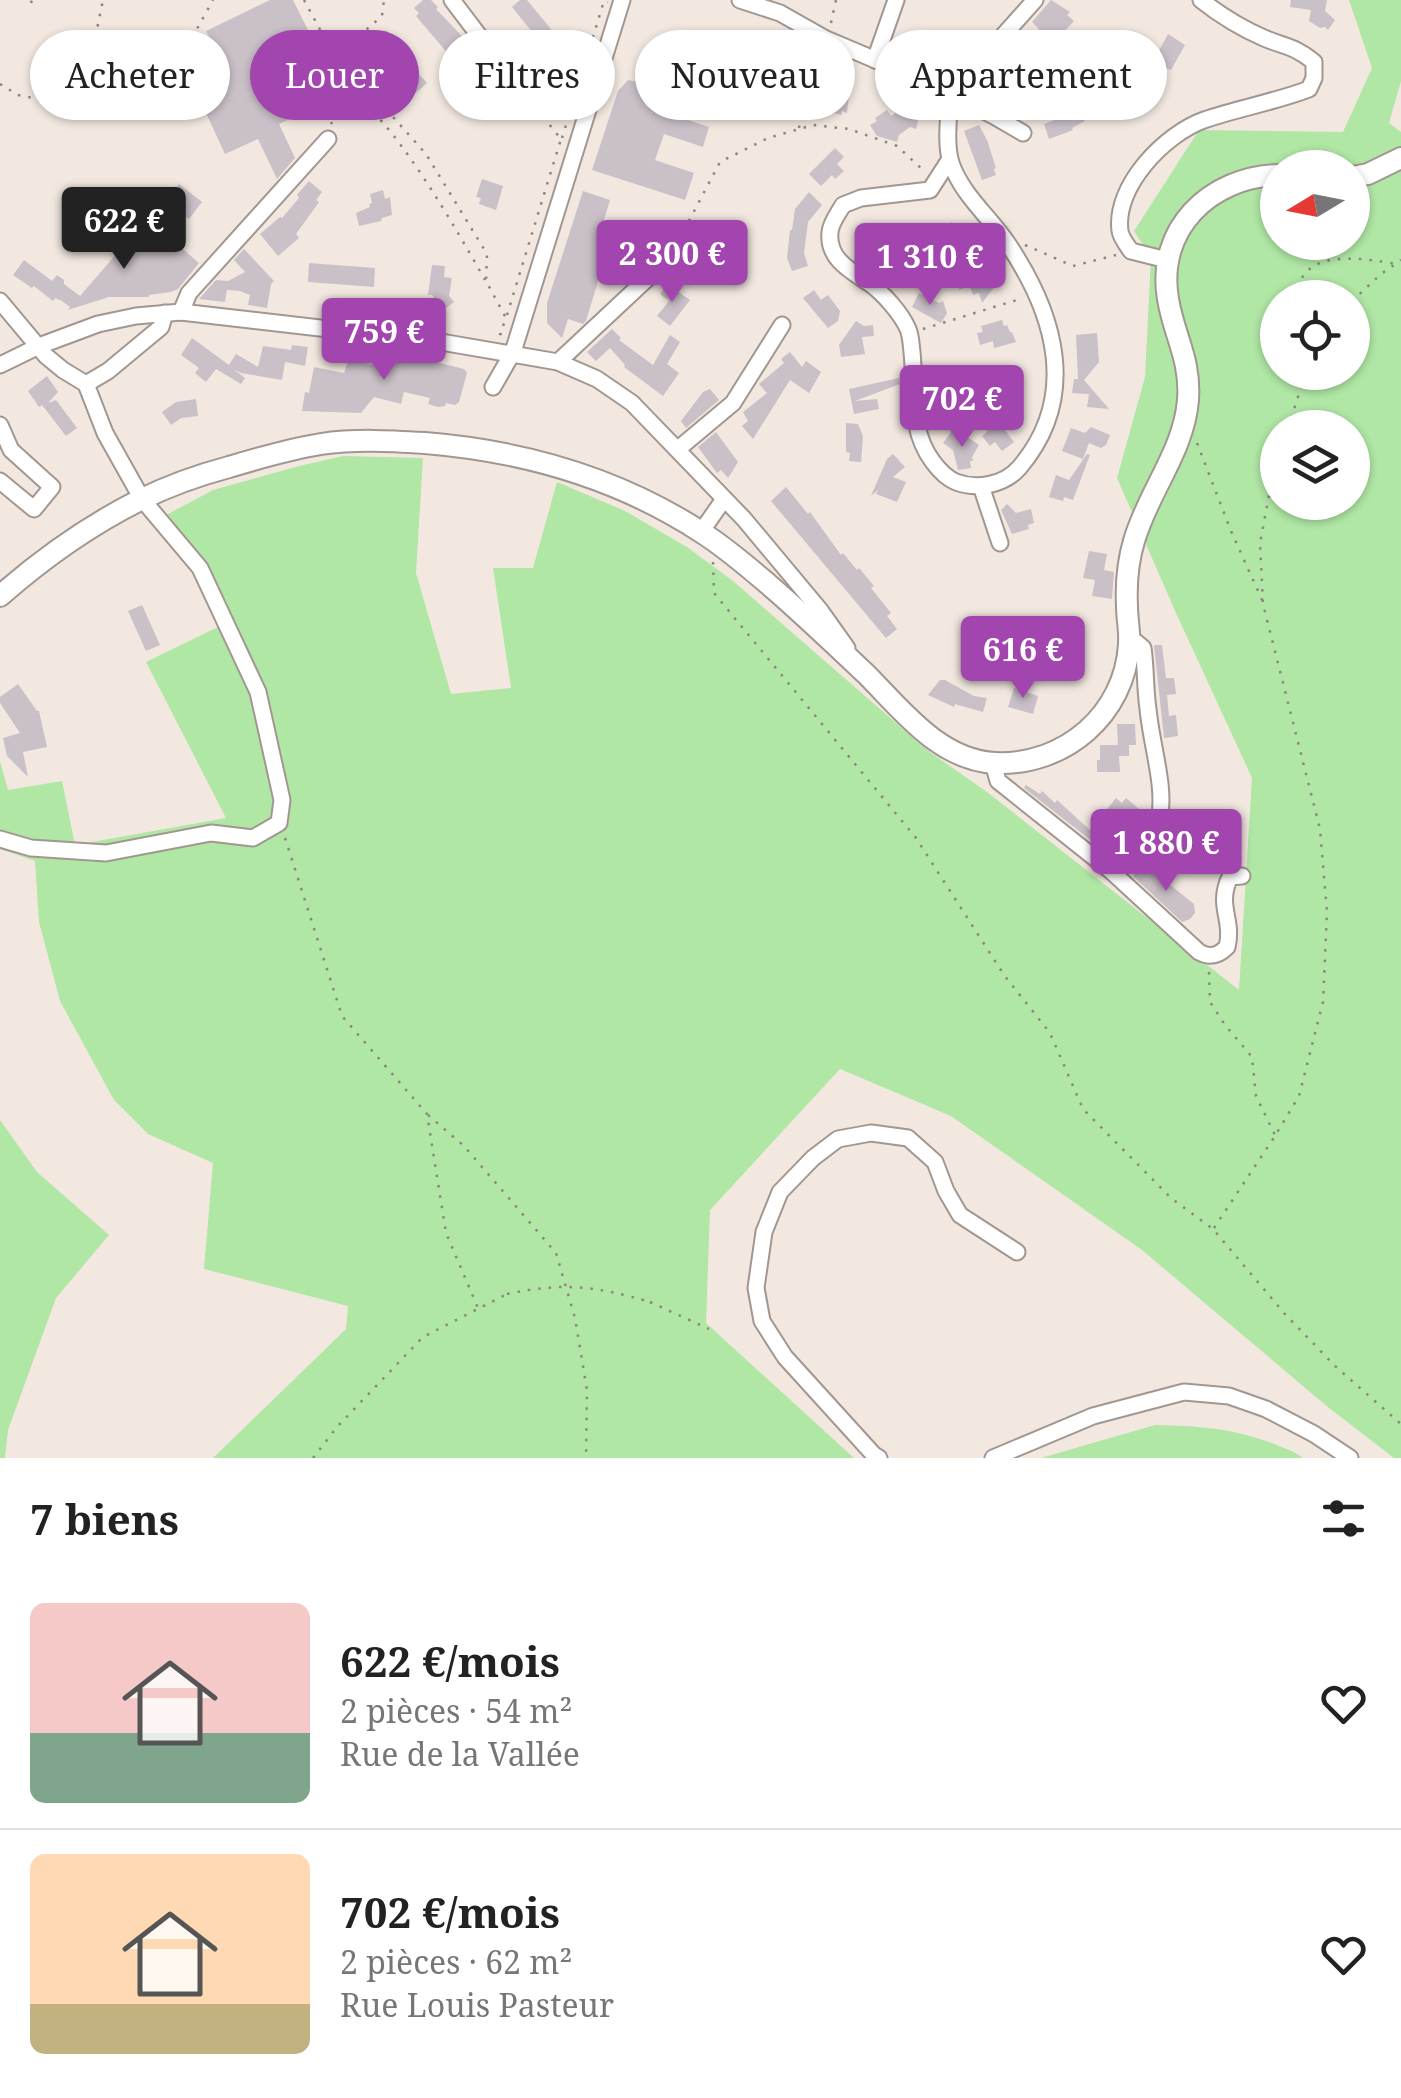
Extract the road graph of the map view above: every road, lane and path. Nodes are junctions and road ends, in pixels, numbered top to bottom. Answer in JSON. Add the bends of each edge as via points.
{"nodes":[{"id":1,"x":103,"y":0,"type":"edge"},
{"id":2,"x":212,"y":0,"type":"edge"},
{"id":3,"x":304,"y":0,"type":"edge"},
{"id":4,"x":384,"y":0,"type":"edge"},
{"id":5,"x":452,"y":0,"type":"edge"},
{"id":6,"x":740,"y":0,"type":"edge"},
{"id":7,"x":836,"y":0,"type":"edge"},
{"id":8,"x":896,"y":0,"type":"edge"},
{"id":9,"x":1035,"y":0,"type":"edge"},
{"id":10,"x":1201,"y":0,"type":"edge"},
{"id":11,"x":612,"y":2,"type":"edge"},
{"id":12,"x":196,"y":30,"type":"edge"},
{"id":13,"x":320,"y":30,"type":"edge"},
{"id":14,"x":366,"y":30,"type":"edge"},
{"id":15,"x":475,"y":30,"type":"edge"},
{"id":16,"x":811,"y":30,"type":"edge"},
{"id":17,"x":828,"y":30,"type":"edge"},
{"id":18,"x":886,"y":30,"type":"edge"},
{"id":19,"x":1008,"y":30,"type":"edge"},
{"id":20,"x":855,"y":51,"type":"edge"},
{"id":21,"x":875,"y":60,"type":"edge"},
{"id":22,"x":0,"y":84,"type":"edge"},
{"id":23,"x":333,"y":120,"type":"edge"},
{"id":24,"x":379,"y":120,"type":"edge"},
{"id":25,"x":396,"y":120,"type":"edge"},
{"id":26,"x":546,"y":120,"type":"edge"},
{"id":27,"x":800,"y":120,"type":"edge"},
{"id":28,"x":950,"y":120,"type":"edge"},
{"id":29,"x":1001,"y":120,"type":"edge"},
{"id":30,"x":799,"y":129,"type":"junction"},
{"id":31,"x":1022,"y":133,"type":"dead end"},
{"id":32,"x":328,"y":139,"type":"joint"},
{"id":33,"x":562,"y":140,"type":"junction"},
{"id":34,"x":1401,"y":158,"type":"edge"},
{"id":35,"x":950,"y":159,"type":"junction"},
{"id":36,"x":1370,"y":172,"type":"edge"},
{"id":37,"x":1260,"y":176,"type":"edge"},
{"id":38,"x":936,"y":181,"type":"junction"},
{"id":39,"x":1001,"y":234,"type":"junction"},
{"id":40,"x":1132,"y":251,"type":"junction"},
{"id":41,"x":1168,"y":260,"type":"junction"},
{"id":42,"x":1399,"y":262,"type":"edge"},
{"id":43,"x":650,"y":276,"type":"joint"},
{"id":44,"x":1299,"y":280,"type":"edge"},
{"id":45,"x":486,"y":282,"type":"junction"},
{"id":46,"x":1370,"y":284,"type":"edge"},
{"id":47,"x":1036,"y":294,"type":"junction"},
{"id":48,"x":0,"y":301,"type":"edge"},
{"id":49,"x":173,"y":312,"type":"junction"},
{"id":50,"x":506,"y":318,"type":"junction"},
{"id":51,"x":782,"y":326,"type":"dead end"},
{"id":52,"x":910,"y":332,"type":"junction"},
{"id":53,"x":515,"y":345,"type":"junction"},
{"id":54,"x":39,"y":346,"type":"junction"},
{"id":55,"x":558,"y":362,"type":"junction"},
{"id":56,"x":0,"y":366,"type":"edge"},
{"id":57,"x":86,"y":384,"type":"junction"},
{"id":58,"x":493,"y":387,"type":"dead end"},
{"id":59,"x":1186,"y":415,"type":"junction"},
{"id":60,"x":0,"y":426,"type":"edge"},
{"id":61,"x":678,"y":449,"type":"junction"},
{"id":62,"x":11,"y":450,"type":"junction"},
{"id":63,"x":0,"y":464,"type":"edge"},
{"id":64,"x":0,"y":481,"type":"edge"},
{"id":65,"x":981,"y":486,"type":"junction"},
{"id":66,"x":142,"y":498,"type":"junction"},
{"id":67,"x":724,"y":499,"type":"junction"},
{"id":68,"x":1264,"y":520,"type":"edge"},
{"id":69,"x":707,"y":536,"type":"junction"},
{"id":70,"x":1000,"y":543,"type":"dead end"},
{"id":71,"x":0,"y":596,"type":"edge"},
{"id":72,"x":1263,"y":604,"type":"junction"},
{"id":73,"x":1129,"y":642,"type":"junction"},
{"id":74,"x":866,"y":675,"type":"junction"},
{"id":75,"x":992,"y":763,"type":"junction"},
{"id":76,"x":279,"y":823,"type":"junction"},
{"id":77,"x":0,"y":839,"type":"edge"},
{"id":78,"x":1111,"y":871,"type":"junction"},
{"id":79,"x":1242,"y":876,"type":"dead end"},
{"id":80,"x":1206,"y":956,"type":"junction"},
{"id":81,"x":427,"y":1114,"type":"junction"},
{"id":82,"x":1276,"y":1136,"type":"junction"},
{"id":83,"x":1213,"y":1229,"type":"junction"},
{"id":84,"x":1017,"y":1252,"type":"dead end"},
{"id":85,"x":478,"y":1308,"type":"junction"},
{"id":86,"x":710,"y":1329,"type":"dead end"},
{"id":87,"x":1401,"y":1424,"type":"edge"},
{"id":88,"x":313,"y":1458,"type":"edge"},
{"id":89,"x":586,"y":1458,"type":"edge"},
{"id":90,"x":880,"y":1458,"type":"edge"},
{"id":91,"x":992,"y":1458,"type":"edge"},
{"id":92,"x":1350,"y":1458,"type":"edge"}],
"edges":[{"from":1,"to":22,"type":"path","via":[[84,64],[60,99],[18,96]]},
{"from":2,"to":12,"type":"path"},
{"from":3,"to":13,"type":"path"},
{"from":4,"to":14,"type":"path","via":[[382,16]]},
{"from":5,"to":15,"type":"street"},
{"from":6,"to":16,"type":"street"},
{"from":7,"to":17,"type":"path"},
{"from":8,"to":18,"type":"street"},
{"from":9,"to":19,"type":"street"},
{"from":10,"to":40,"type":"street","via":[[1246,30],[1298,48],[1314,62],[1314,78],[1309,90],[1172,136],[1128,189],[1120,235]]},
{"from":11,"to":33,"type":"path"},
{"from":11,"to":53,"type":"street"},
{"from":20,"to":21,"type":"street"},
{"from":23,"to":32,"type":"path"},
{"from":24,"to":45,"type":"path","via":[[422,175]]},
{"from":25,"to":45,"type":"path","via":[[426,154],[488,254]]},
{"from":26,"to":33,"type":"path"},
{"from":27,"to":30,"type":"path"},
{"from":28,"to":35,"type":"street"},
{"from":29,"to":31,"type":"street"},
{"from":30,"to":38,"type":"path","via":[[849,129],[897,146]]},
{"from":30,"to":43,"type":"path","via":[[720,162],[670,255]]},
{"from":32,"to":49,"type":"street"},
{"from":33,"to":50,"type":"path"},
{"from":34,"to":36,"type":"main road"},
{"from":35,"to":38,"type":"street"},
{"from":35,"to":39,"type":"street","via":[[966,192]]},
{"from":37,"to":41,"type":"main road","via":[[1205,199],[1185,222]]},
{"from":38,"to":52,"type":"street","via":[[930,190],[842,205],[829,236],[840,262],[870,284]]},
{"from":39,"to":40,"type":"path","via":[[1073,266]]},
{"from":39,"to":47,"type":"street"},
{"from":40,"to":41,"type":"street"},
{"from":41,"to":59,"type":"main road","via":[[1168,301],[1188,372]]},
{"from":42,"to":44,"type":"path","via":[[1333,259],[1307,268]]},
{"from":42,"to":46,"type":"path"},
{"from":43,"to":55,"type":"street"},
{"from":45,"to":50,"type":"path"},
{"from":47,"to":52,"type":"path"},
{"from":47,"to":65,"type":"street","via":[[1056,362],[1048,416],[1013,474]]},
{"from":48,"to":54,"type":"street"},
{"from":49,"to":53,"type":"street"},
{"from":49,"to":54,"type":"street","via":[[98,324]]},
{"from":49,"to":57,"type":"street"},
{"from":50,"to":53,"type":"path","via":[[500,334]]},
{"from":51,"to":61,"type":"street","via":[[733,404]]},
{"from":52,"to":65,"type":"street","via":[[914,409],[925,450],[945,475]]},
{"from":53,"to":55,"type":"street"},
{"from":53,"to":58,"type":"street"},
{"from":54,"to":56,"type":"street"},
{"from":54,"to":57,"type":"street"},
{"from":55,"to":61,"type":"street","via":[[632,402]]},
{"from":57,"to":66,"type":"street"},
{"from":59,"to":72,"type":"path"},
{"from":59,"to":73,"type":"main road","via":[[1133,544]]},
{"from":60,"to":62,"type":"street"},
{"from":61,"to":67,"type":"street"},
{"from":62,"to":63,"type":"street"},
{"from":62,"to":64,"type":"street","via":[[52,487],[34,508]]},
{"from":65,"to":70,"type":"street"},
{"from":66,"to":69,"type":"main road","via":[[213,471],[322,444],[400,442],[495,451],[573,470]]},
{"from":66,"to":71,"type":"main road"},
{"from":66,"to":76,"type":"street","via":[[200,568],[258,692],[282,800]]},
{"from":67,"to":69,"type":"street"},
{"from":67,"to":74,"type":"street","via":[[820,610]]},
{"from":68,"to":72,"type":"path"},
{"from":69,"to":74,"type":"main road"},
{"from":69,"to":83,"type":"path","via":[[714,593],[916,838],[1050,1033],[1083,1109],[1171,1198]]},
{"from":72,"to":82,"type":"path","via":[[1320,828],[1327,912],[1323,1002],[1299,1096]]},
{"from":73,"to":75,"type":"main road","via":[[1119,689],[1081,736],[1043,757]]},
{"from":73,"to":78,"type":"street","via":[[1143,648],[1162,801],[1159,828],[1129,863]]},
{"from":74,"to":75,"type":"main road","via":[[923,732]]},
{"from":75,"to":78,"type":"street","via":[[998,781]]},
{"from":76,"to":77,"type":"street","via":[[253,838],[211,834],[106,854]]},
{"from":76,"to":81,"type":"path","via":[[342,1016]]},
{"from":78,"to":80,"type":"street"},
{"from":79,"to":80,"type":"street","via":[[1230,877],[1225,888],[1227,948]]},
{"from":80,"to":82,"type":"path","via":[[1210,1002],[1252,1057],[1256,1096]]},
{"from":81,"to":85,"type":"path","via":[[446,1233]]},
{"from":81,"to":89,"type":"path","via":[[464,1146],[556,1253],[588,1390]]},
{"from":82,"to":83,"type":"path"},
{"from":83,"to":87,"type":"path","via":[[1322,1353]]},
{"from":84,"to":90,"type":"street","via":[[960,1215],[936,1162],[908,1138],[871,1133],[838,1140],[780,1192],[764,1232],[756,1288],[762,1321],[785,1357]]},
{"from":85,"to":86,"type":"path","bridge":true,"via":[[507,1294],[574,1286],[650,1302]]},
{"from":85,"to":88,"type":"path","via":[[423,1338]]},
{"from":91,"to":92,"type":"street","via":[[1093,1416],[1184,1392],[1229,1396],[1266,1410]]}]}
